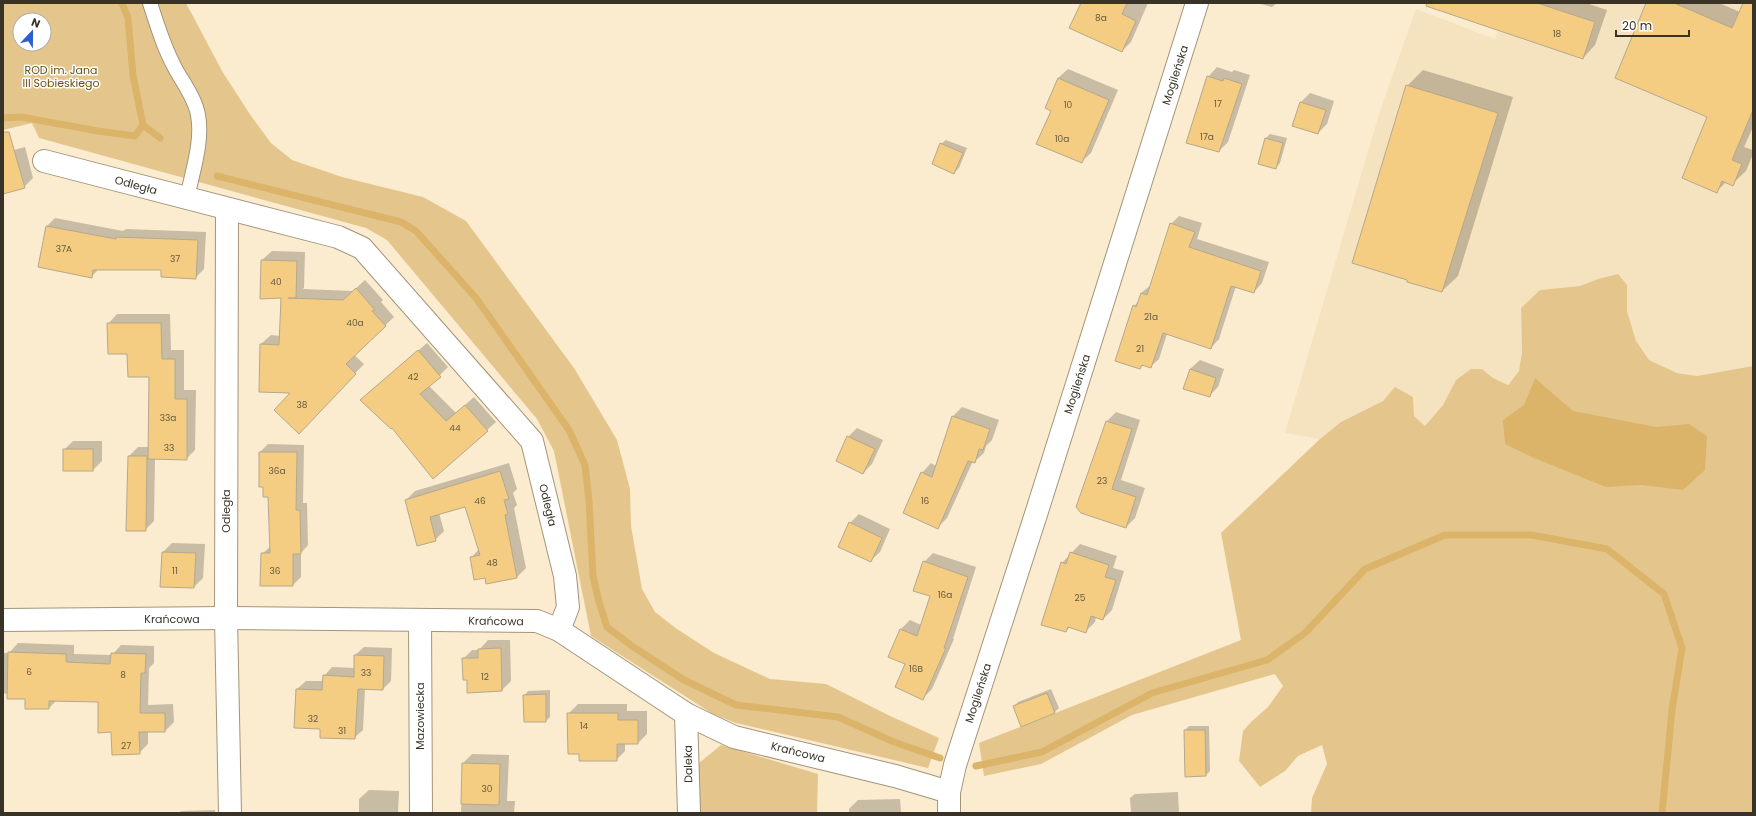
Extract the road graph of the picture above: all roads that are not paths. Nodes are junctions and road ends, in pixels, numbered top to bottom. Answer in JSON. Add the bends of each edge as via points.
{"nodes":[{"id":1,"x":150,"y":3,"type":"edge"},
{"id":2,"x":1197,"y":3,"type":"edge"},
{"id":3,"x":44,"y":162,"type":"dead end"},
{"id":4,"x":187,"y":199,"type":"junction"},
{"id":5,"x":227,"y":210,"type":"junction"},
{"id":6,"x":226,"y":618,"type":"junction"},
{"id":7,"x":3,"y":620,"type":"edge"},
{"id":8,"x":420,"y":620,"type":"junction"},
{"id":9,"x":559,"y":630,"type":"junction"},
{"id":10,"x":686,"y":714,"type":"junction"},
{"id":11,"x":949,"y":792,"type":"junction"},
{"id":12,"x":230,"y":813,"type":"edge"},
{"id":13,"x":421,"y":813,"type":"edge"},
{"id":14,"x":689,"y":813,"type":"edge"},
{"id":15,"x":949,"y":813,"type":"edge"}],
"edges":[{"from":1,"to":4,"type":"lane","via":[[162,40],[198,114],[200,134]]},
{"from":2,"to":11,"type":"street","name":"Mogileńska","via":[[955,765]]},
{"from":3,"to":4,"type":"street","name":"Odległa"},
{"from":4,"to":5,"type":"street","name":"Odległa"},
{"from":5,"to":6,"type":"street","name":"Odległa"},
{"from":5,"to":9,"type":"street","name":"Odległa","via":[[338,237],[362,248],[532,441],[565,576],[568,608]]},
{"from":6,"to":7,"type":"street","name":"Krańcowa"},
{"from":6,"to":8,"type":"street","name":"Krańcowa"},
{"from":6,"to":12,"type":"street","name":"Odległa"},
{"from":8,"to":9,"type":"street","name":"Krańcowa","via":[[537,621]]},
{"from":8,"to":13,"type":"street","name":"Mazowiecka"},
{"from":9,"to":10,"type":"street","name":"Krańcowa"},
{"from":10,"to":11,"type":"street","name":"Krańcowa","via":[[734,737],[895,776]]},
{"from":10,"to":14,"type":"street","name":"Daleka"},
{"from":11,"to":15,"type":"street","name":"Mogileńska"}]}
